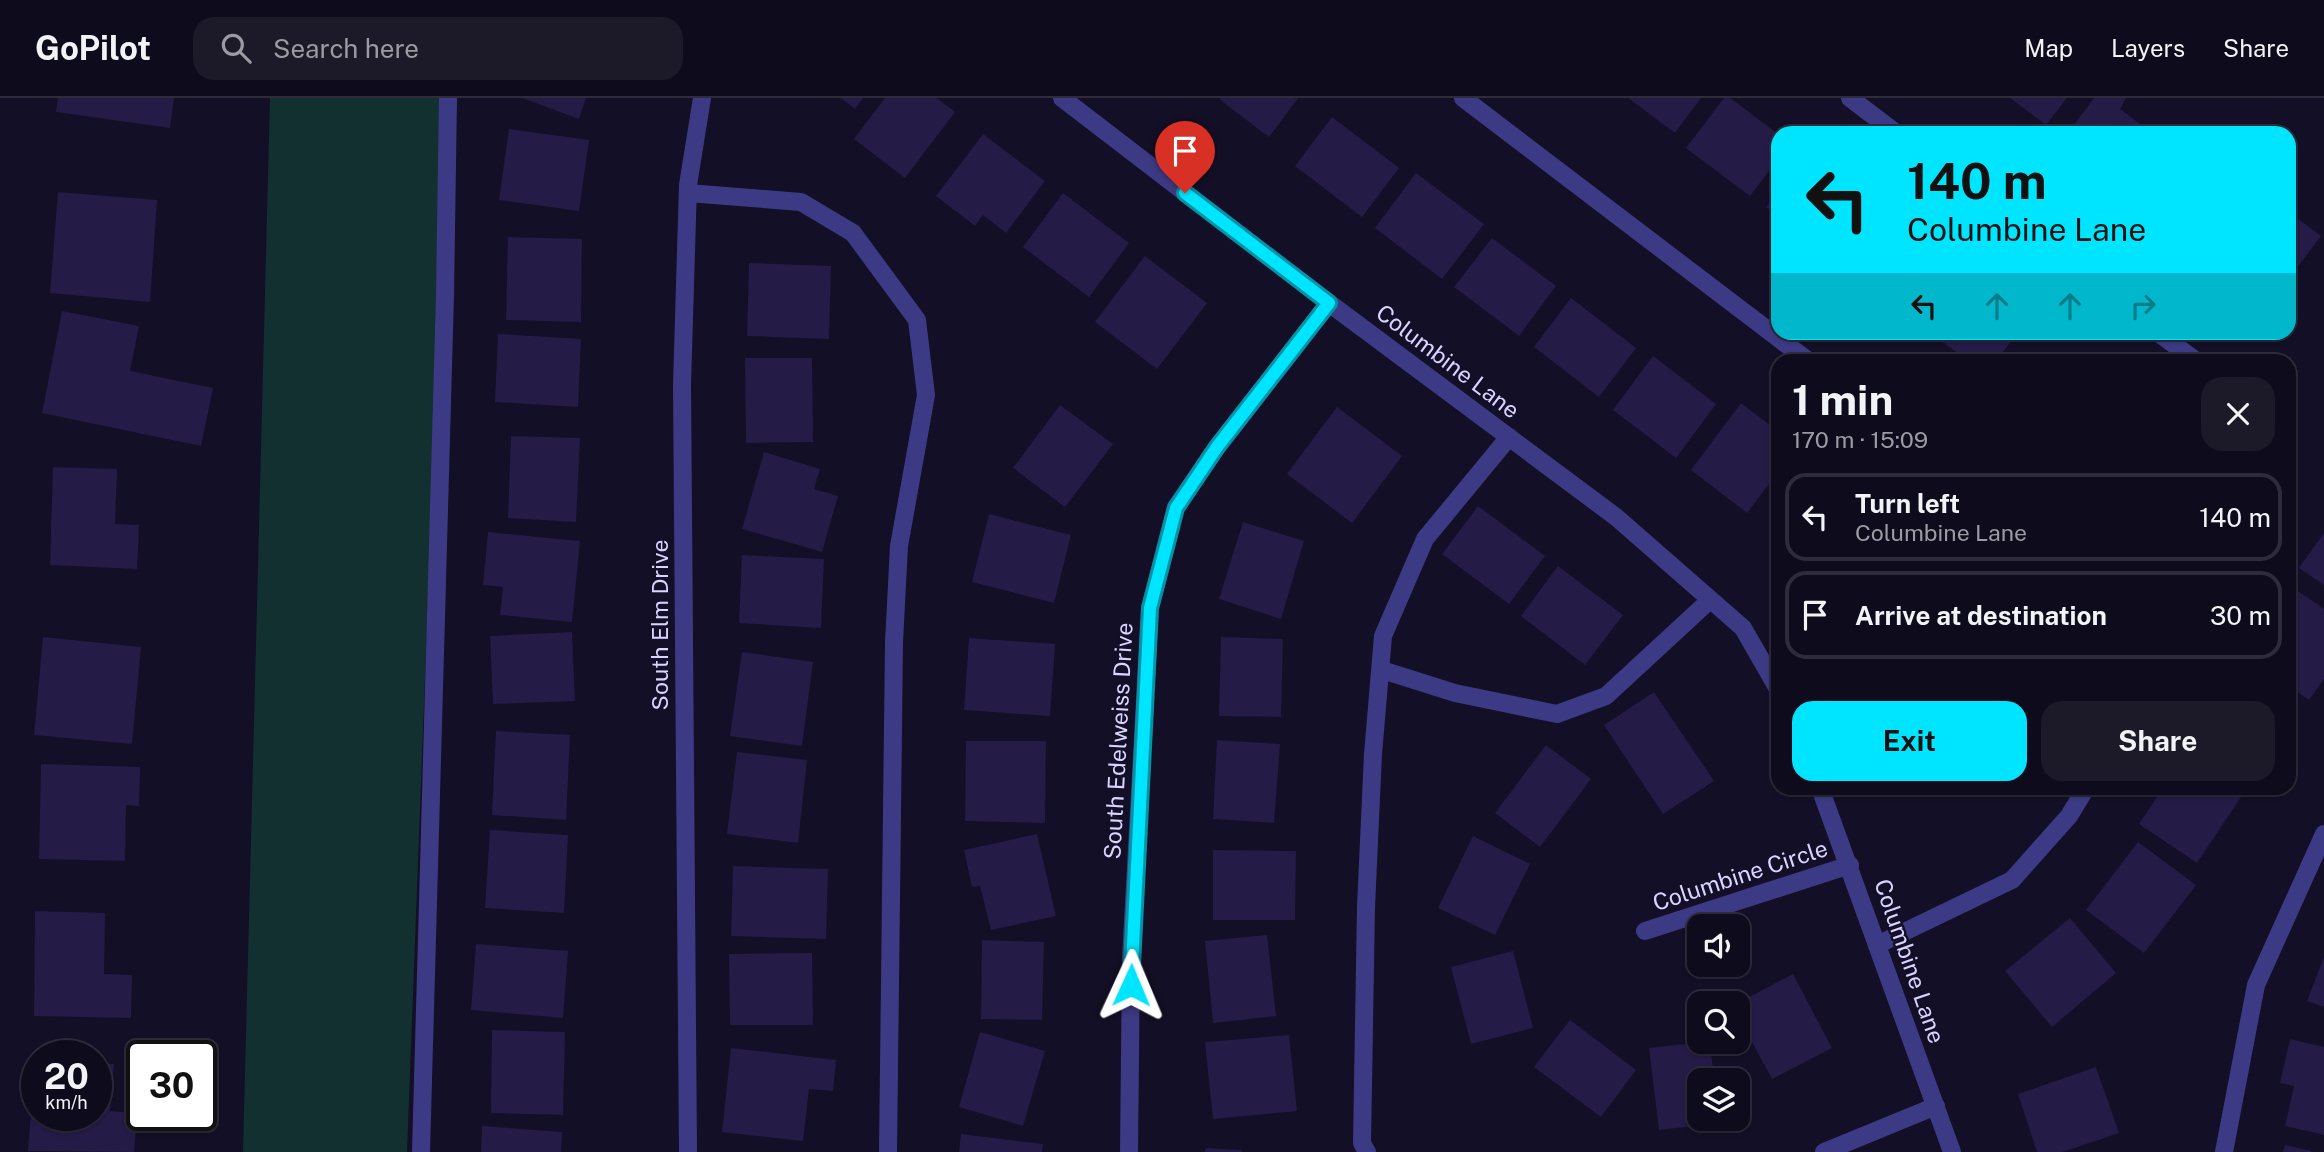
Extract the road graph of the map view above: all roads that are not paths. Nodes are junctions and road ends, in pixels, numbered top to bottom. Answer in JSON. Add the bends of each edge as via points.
{"nodes":[{"id":1,"x":448,"y":98,"type":"edge"},
{"id":2,"x":702,"y":98,"type":"edge"},
{"id":3,"x":1062,"y":98,"type":"edge"},
{"id":4,"x":1463,"y":98,"type":"edge"},
{"id":5,"x":1850,"y":98,"type":"edge"},
{"id":6,"x":1887,"y":126,"type":"edge"},
{"id":7,"x":688,"y":193,"type":"junction"},
{"id":8,"x":1329,"y":303,"type":"junction"},
{"id":9,"x":1771,"y":333,"type":"edge"},
{"id":10,"x":1781,"y":340,"type":"edge"},
{"id":11,"x":2168,"y":340,"type":"edge"},
{"id":12,"x":1799,"y":354,"type":"edge"},
{"id":13,"x":2187,"y":354,"type":"edge"},
{"id":14,"x":1509,"y":437,"type":"junction"},
{"id":15,"x":1710,"y":600,"type":"junction"},
{"id":16,"x":1382,"y":670,"type":"junction"},
{"id":17,"x":1771,"y":675,"type":"edge"},
{"id":18,"x":1823,"y":795,"type":"edge"},
{"id":19,"x":2082,"y":795,"type":"edge"},
{"id":20,"x":2324,"y":834,"type":"edge"},
{"id":21,"x":1850,"y":865,"type":"junction"},
{"id":22,"x":1645,"y":931,"type":"dead end"},
{"id":23,"x":1877,"y":944,"type":"junction"},
{"id":24,"x":1936,"y":1106,"type":"junction"},
{"id":25,"x":421,"y":1152,"type":"edge"},
{"id":26,"x":688,"y":1152,"type":"edge"},
{"id":27,"x":888,"y":1152,"type":"edge"},
{"id":28,"x":1129,"y":1152,"type":"edge"},
{"id":29,"x":1367,"y":1152,"type":"edge"},
{"id":30,"x":1825,"y":1152,"type":"edge"},
{"id":31,"x":1952,"y":1152,"type":"edge"},
{"id":32,"x":2224,"y":1152,"type":"edge"}],
"edges":[{"from":1,"to":25,"type":"street"},
{"from":2,"to":7,"type":"street","name":"South Elm Drive"},
{"from":3,"to":8,"type":"street","name":"Columbine Lane"},
{"from":4,"to":9,"type":"street"},
{"from":5,"to":6,"type":"street"},
{"from":7,"to":26,"type":"street","name":"South Elm Drive","via":[[682,385]]},
{"from":7,"to":27,"type":"street","via":[[801,202],[853,233],[917,320],[926,395],[899,546],[894,642]]},
{"from":8,"to":14,"type":"street","name":"Columbine Lane"},
{"from":8,"to":28,"type":"street","name":"South Edelweiss Drive","via":[[1217,447],[1176,508],[1150,608],[1131,958]]},
{"from":10,"to":12,"type":"street"},
{"from":11,"to":13,"type":"street"},
{"from":14,"to":15,"type":"street","name":"Columbine Lane","via":[[1616,517]]},
{"from":14,"to":16,"type":"street","via":[[1425,539],[1383,636]]},
{"from":15,"to":16,"type":"street","via":[[1606,696],[1557,714],[1455,693]]},
{"from":15,"to":17,"type":"street","name":"Columbine Lane","via":[[1743,628]]},
{"from":16,"to":29,"type":"street","via":[[1366,907],[1362,1143]]},
{"from":18,"to":21,"type":"street","name":"Columbine Lane"},
{"from":19,"to":23,"type":"street","via":[[2069,817],[2012,880]]},
{"from":20,"to":32,"type":"street","via":[[2256,985]]},
{"from":21,"to":22,"type":"street","name":"Columbine Circle"},
{"from":21,"to":23,"type":"street","name":"Columbine Lane"},
{"from":23,"to":24,"type":"street","name":"Columbine Lane"},
{"from":24,"to":30,"type":"street"},
{"from":24,"to":31,"type":"street","name":"Columbine Lane"}]}
